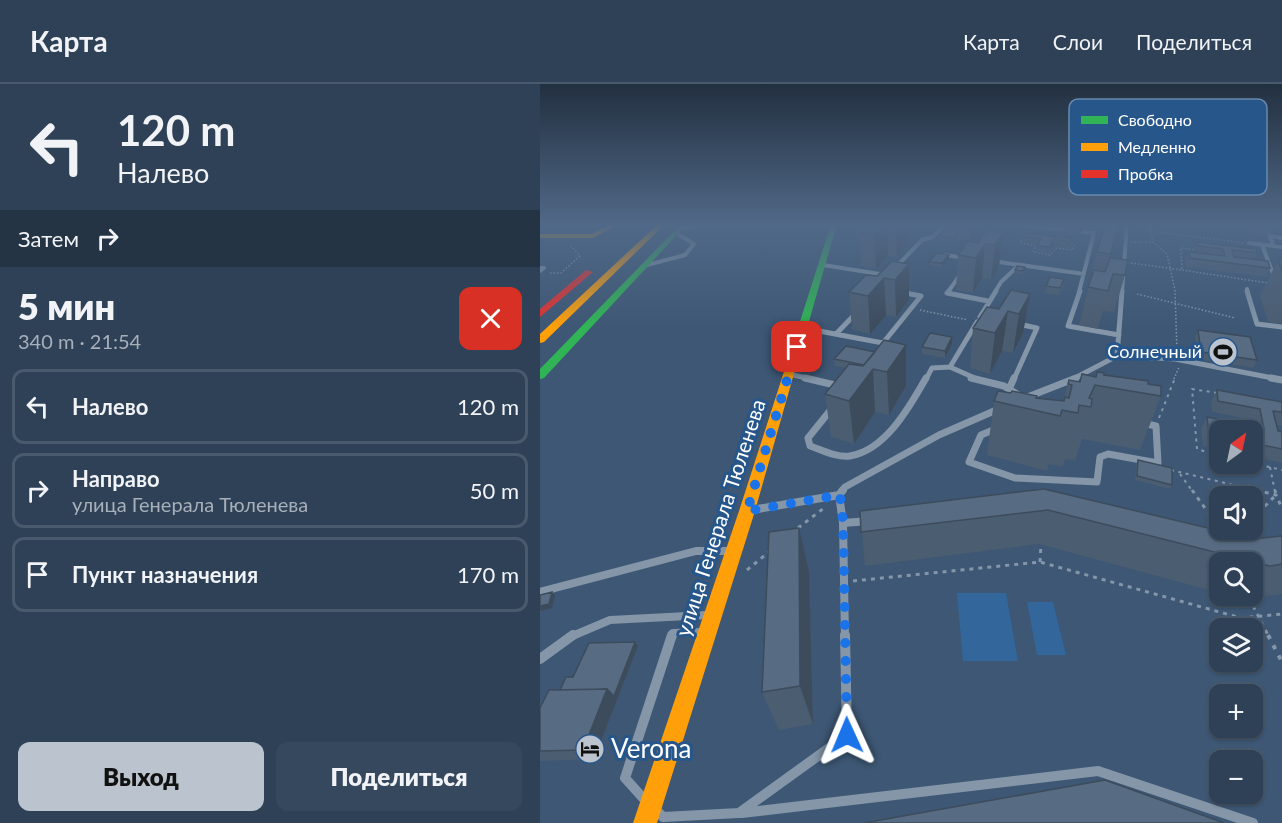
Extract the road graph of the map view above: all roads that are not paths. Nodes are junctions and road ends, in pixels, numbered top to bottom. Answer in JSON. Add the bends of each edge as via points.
{"nodes":[{"id":1,"x":605,"y":258,"type":"edge"},
{"id":2,"x":626,"y":258,"type":"edge"},
{"id":3,"x":652,"y":258,"type":"edge"},
{"id":4,"x":672,"y":258,"type":"edge"},
{"id":5,"x":825,"y":258,"type":"edge"},
{"id":6,"x":903,"y":258,"type":"edge"},
{"id":7,"x":968,"y":258,"type":"edge"},
{"id":8,"x":1088,"y":258,"type":"edge"},
{"id":9,"x":1125,"y":258,"type":"edge"},
{"id":10,"x":1267,"y":258,"type":"edge"},
{"id":11,"x":981,"y":260,"type":"edge"},
{"id":12,"x":823,"y":265,"type":"junction"},
{"id":13,"x":1019,"y":265,"type":"junction"},
{"id":14,"x":645,"y":266,"type":"junction"},
{"id":15,"x":887,"y":274,"type":"junction"},
{"id":16,"x":1084,"y":277,"type":"junction"},
{"id":17,"x":883,"y":281,"type":"edge"},
{"id":18,"x":1094,"y":281,"type":"edge"},
{"id":19,"x":1276,"y":281,"type":"road end"},
{"id":20,"x":1114,"y":284,"type":"edge"},
{"id":21,"x":1124,"y":285,"type":"junction"},
{"id":22,"x":1247,"y":289,"type":"dead end"},
{"id":23,"x":889,"y":290,"type":"edge"},
{"id":24,"x":988,"y":301,"type":"junction"},
{"id":25,"x":864,"y":304,"type":"edge"},
{"id":26,"x":540,"y":314,"type":"edge"},
{"id":27,"x":992,"y":319,"type":"edge"},
{"id":28,"x":979,"y":320,"type":"junction"},
{"id":29,"x":1015,"y":324,"type":"edge"},
{"id":30,"x":1282,"y":327,"type":"edge"},
{"id":31,"x":803,"y":328,"type":"junction"},
{"id":32,"x":836,"y":334,"type":"junction"},
{"id":33,"x":1119,"y":335,"type":"junction"},
{"id":34,"x":540,"y":340,"type":"edge"},
{"id":35,"x":1117,"y":356,"type":"junction"},
{"id":36,"x":950,"y":367,"type":"junction"},
{"id":37,"x":789,"y":374,"type":"junction"},
{"id":38,"x":540,"y":376,"type":"edge"},
{"id":39,"x":1282,"y":380,"type":"edge"},
{"id":40,"x":1010,"y":387,"type":"junction"},
{"id":41,"x":849,"y":388,"type":"edge"},
{"id":42,"x":1023,"y":398,"type":"junction"},
{"id":43,"x":1043,"y":403,"type":"edge"},
{"id":44,"x":835,"y":405,"type":"edge"},
{"id":45,"x":1138,"y":422,"type":"edge"},
{"id":46,"x":1009,"y":430,"type":"edge"},
{"id":47,"x":840,"y":495,"type":"junction"},
{"id":48,"x":747,"y":511,"type":"junction"},
{"id":49,"x":878,"y":521,"type":"edge"},
{"id":50,"x":843,"y":522,"type":"junction"},
{"id":51,"x":734,"y":551,"type":"junction"},
{"id":52,"x":540,"y":592,"type":"edge"},
{"id":53,"x":713,"y":615,"type":"junction"},
{"id":54,"x":708,"y":631,"type":"junction"},
{"id":55,"x":540,"y":659,"type":"edge"},
{"id":56,"x":651,"y":805,"type":"junction"},
{"id":57,"x":739,"y":813,"type":"junction"},
{"id":58,"x":645,"y":823,"type":"edge"},
{"id":59,"x":1253,"y":823,"type":"edge"}],
"edges":[{"from":1,"to":26,"type":"main road"},
{"from":2,"to":34,"type":"main road"},
{"from":3,"to":14,"type":"main road"},
{"from":4,"to":14,"type":"lane"},
{"from":5,"to":12,"type":"main road","name":"улица Генерала Тюленева"},
{"from":6,"to":15,"type":"lane"},
{"from":7,"to":24,"type":"lane","via":[[971,259],[947,293]]},
{"from":8,"to":16,"type":"lane"},
{"from":9,"to":21,"type":"lane"},
{"from":10,"to":19,"type":"lane"},
{"from":11,"to":13,"type":"lane"},
{"from":12,"to":15,"type":"lane"},
{"from":12,"to":31,"type":"main road","name":"улица Генерала Тюленева"},
{"from":13,"to":16,"type":"lane"},
{"from":13,"to":24,"type":"lane"},
{"from":14,"to":38,"type":"main road"},
{"from":15,"to":17,"type":"lane"},
{"from":16,"to":18,"type":"lane"},
{"from":16,"to":33,"type":"lane","via":[[1068,326]]},
{"from":20,"to":21,"type":"lane"},
{"from":21,"to":33,"type":"lane"},
{"from":22,"to":30,"type":"lane","via":[[1257,324]]},
{"from":23,"to":32,"type":"lane","via":[[921,296],[883,343]]},
{"from":24,"to":28,"type":"lane"},
{"from":25,"to":32,"type":"lane"},
{"from":27,"to":28,"type":"lane"},
{"from":28,"to":36,"type":"lane"},
{"from":29,"to":40,"type":"lane","via":[[1037,328]]},
{"from":31,"to":32,"type":"lane"},
{"from":31,"to":37,"type":"main road","name":"улица Генерала Тюленева"},
{"from":33,"to":35,"type":"lane"},
{"from":35,"to":39,"type":"lane","via":[[1178,359]]},
{"from":35,"to":42,"type":"lane","via":[[1076,378]]},
{"from":36,"to":40,"type":"lane","via":[[959,376]]},
{"from":36,"to":44,"type":"lane","via":[[932,368],[905,414],[866,451],[849,457],[810,446],[808,438]]},
{"from":37,"to":41,"type":"lane"},
{"from":37,"to":48,"type":"main road","name":"улица Генерала Тюленева"},
{"from":40,"to":42,"type":"lane"},
{"from":42,"to":43,"type":"lane"},
{"from":42,"to":47,"type":"lane","via":[[939,435],[845,487]]},
{"from":45,"to":46,"type":"lane","via":[[1156,426],[1158,464],[1108,454],[1100,457],[1097,482],[1036,481],[985,471],[969,462],[981,435],[997,428]]},
{"from":47,"to":48,"type":"lane"},
{"from":47,"to":50,"type":"lane"},
{"from":48,"to":51,"type":"main road","name":"улица Генерала Тюленева"},
{"from":49,"to":50,"type":"lane"},
{"from":50,"to":57,"type":"lane","via":[[847,735]]},
{"from":51,"to":52,"type":"lane","via":[[696,551]]},
{"from":51,"to":53,"type":"main road","name":"улица Генерала Тюленева"},
{"from":53,"to":54,"type":"main road","name":"улица Генерала Тюленева"},
{"from":53,"to":55,"type":"lane","via":[[610,621],[571,636]]},
{"from":54,"to":56,"type":"main road","name":"улица Генерала Тюленева"},
{"from":54,"to":56,"type":"lane","via":[[673,633],[625,778]]},
{"from":56,"to":57,"type":"lane","via":[[663,817]]},
{"from":56,"to":58,"type":"main road","name":"улица Генерала Тюленева"},
{"from":57,"to":59,"type":"lane","via":[[1098,771]]}]}
